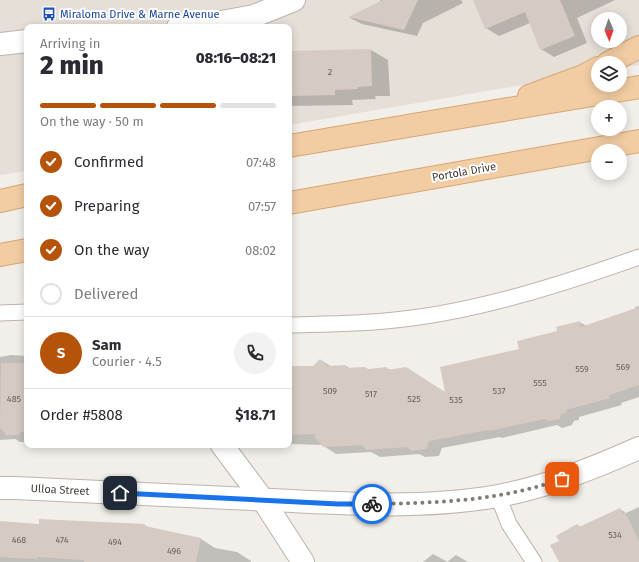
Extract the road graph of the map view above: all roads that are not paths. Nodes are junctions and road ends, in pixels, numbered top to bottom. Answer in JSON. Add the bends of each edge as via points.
{"nodes":[{"id":1,"x":294,"y":0,"type":"edge"},
{"id":2,"x":205,"y":24,"type":"edge"},
{"id":3,"x":24,"y":41,"type":"edge"},
{"id":4,"x":0,"y":44,"type":"edge"},
{"id":5,"x":639,"y":47,"type":"edge"},
{"id":6,"x":622,"y":56,"type":"edge"},
{"id":7,"x":591,"y":72,"type":"edge"},
{"id":8,"x":639,"y":87,"type":"edge"},
{"id":9,"x":476,"y":115,"type":"junction"},
{"id":10,"x":639,"y":141,"type":"edge"},
{"id":11,"x":292,"y":146,"type":"edge"},
{"id":12,"x":24,"y":196,"type":"edge"},
{"id":13,"x":0,"y":200,"type":"edge"},
{"id":14,"x":292,"y":202,"type":"edge"},
{"id":15,"x":24,"y":250,"type":"edge"},
{"id":16,"x":2,"y":254,"type":"edge"},
{"id":17,"x":639,"y":257,"type":"edge"},
{"id":18,"x":24,"y":261,"type":"edge"},
{"id":19,"x":24,"y":312,"type":"edge"},
{"id":20,"x":0,"y":313,"type":"edge"},
{"id":21,"x":292,"y":325,"type":"edge"},
{"id":22,"x":224,"y":448,"type":"edge"},
{"id":23,"x":639,"y":448,"type":"edge"},
{"id":24,"x":0,"y":488,"type":"edge"},
{"id":25,"x":498,"y":496,"type":"junction"},
{"id":26,"x":263,"y":500,"type":"junction"},
{"id":27,"x":303,"y":562,"type":"edge"},
{"id":28,"x":534,"y":562,"type":"edge"}],
"edges":[{"from":1,"to":2,"type":"street","via":[[254,16]]},
{"from":3,"to":4,"type":"street"},
{"from":5,"to":6,"type":"main road"},
{"from":7,"to":9,"type":"main road"},
{"from":8,"to":9,"type":"main road"},
{"from":9,"to":11,"type":"main road"},
{"from":10,"to":14,"type":"main road","name":"Portola Drive"},
{"from":12,"to":13,"type":"main road"},
{"from":15,"to":16,"type":"main road"},
{"from":16,"to":18,"type":"main road"},
{"from":17,"to":21,"type":"lane","via":[[520,295],[457,310],[396,320]]},
{"from":19,"to":20,"type":"lane"},
{"from":22,"to":26,"type":"street"},
{"from":23,"to":25,"type":"street","name":"Ulloa Street","via":[[600,466],[550,483]]},
{"from":24,"to":26,"type":"street","name":"Ulloa Street"},
{"from":25,"to":26,"type":"street","name":"Ulloa Street","via":[[448,502],[338,504]]},
{"from":25,"to":28,"type":"lane","via":[[509,524]]},
{"from":26,"to":27,"type":"street"}]}
